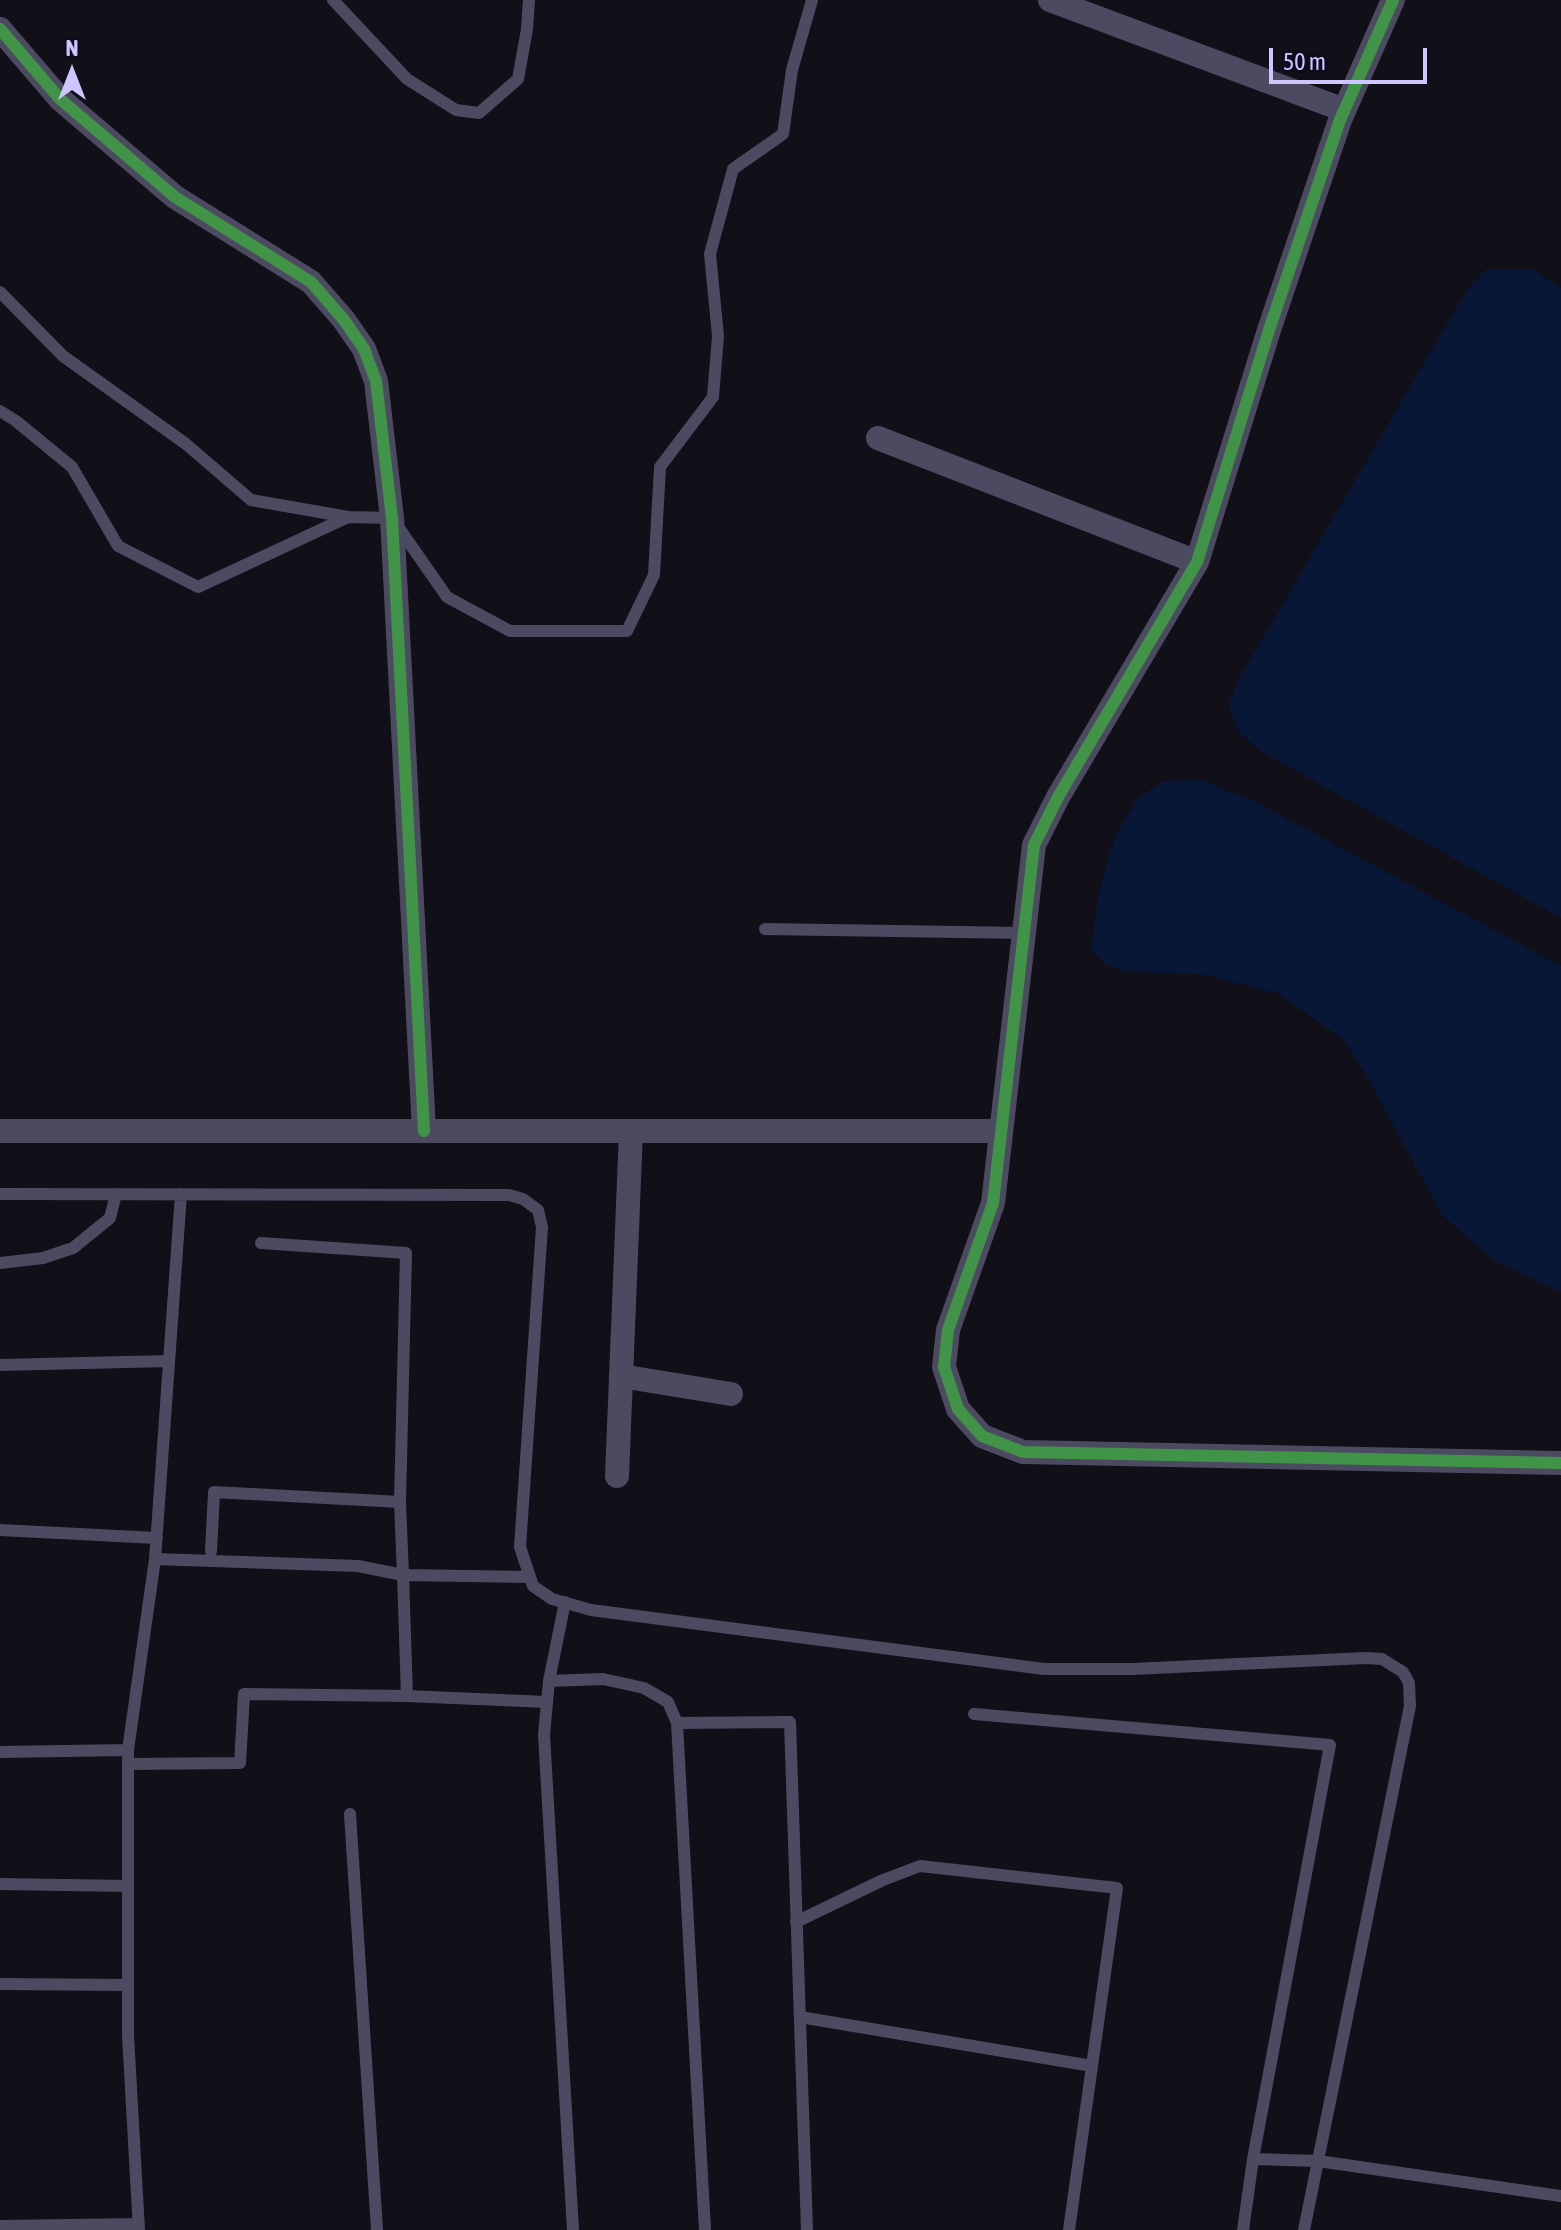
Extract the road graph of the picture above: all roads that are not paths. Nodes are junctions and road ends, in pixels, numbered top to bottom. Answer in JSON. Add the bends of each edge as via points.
{"nodes":[{"id":1,"x":333,"y":0,"type":"edge"},
{"id":2,"x":529,"y":0,"type":"edge"},
{"id":3,"x":812,"y":0,"type":"edge"},
{"id":4,"x":1050,"y":0,"type":"edge"},
{"id":5,"x":1393,"y":0,"type":"edge"},
{"id":6,"x":0,"y":29,"type":"edge"},
{"id":7,"x":1344,"y":110,"type":"junction"},
{"id":8,"x":0,"y":292,"type":"edge"},
{"id":9,"x":0,"y":411,"type":"edge"},
{"id":10,"x":878,"y":438,"type":"dead end"},
{"id":11,"x":348,"y":517,"type":"junction"},
{"id":12,"x":392,"y":518,"type":"junction"},
{"id":13,"x":1197,"y":562,"type":"junction"},
{"id":14,"x":765,"y":929,"type":"dead end"},
{"id":15,"x":1024,"y":933,"type":"junction"},
{"id":16,"x":0,"y":1131,"type":"edge"},
{"id":17,"x":424,"y":1131,"type":"junction"},
{"id":18,"x":631,"y":1131,"type":"junction"},
{"id":19,"x":1001,"y":1131,"type":"junction"},
{"id":20,"x":0,"y":1194,"type":"edge"},
{"id":21,"x":116,"y":1194,"type":"junction"},
{"id":22,"x":181,"y":1194,"type":"junction"},
{"id":23,"x":261,"y":1243,"type":"dead end"},
{"id":24,"x":0,"y":1263,"type":"edge"},
{"id":25,"x":169,"y":1361,"type":"junction"},
{"id":26,"x":0,"y":1365,"type":"edge"},
{"id":27,"x":621,"y":1376,"type":"junction"},
{"id":28,"x":731,"y":1394,"type":"dead end"},
{"id":29,"x":1561,"y":1463,"type":"edge"},
{"id":30,"x":617,"y":1476,"type":"dead end"},
{"id":31,"x":400,"y":1502,"type":"junction"},
{"id":32,"x":0,"y":1530,"type":"edge"},
{"id":33,"x":157,"y":1538,"type":"junction"},
{"id":34,"x":211,"y":1551,"type":"dead end"},
{"id":35,"x":155,"y":1559,"type":"junction"},
{"id":36,"x":403,"y":1575,"type":"junction"},
{"id":37,"x":530,"y":1577,"type":"junction"},
{"id":38,"x":565,"y":1602,"type":"junction"},
{"id":39,"x":549,"y":1681,"type":"junction"},
{"id":40,"x":407,"y":1696,"type":"junction"},
{"id":41,"x":547,"y":1702,"type":"junction"},
{"id":42,"x":974,"y":1714,"type":"dead end"},
{"id":43,"x":677,"y":1723,"type":"junction"},
{"id":44,"x":128,"y":1750,"type":"junction"},
{"id":45,"x":0,"y":1752,"type":"edge"},
{"id":46,"x":128,"y":1764,"type":"junction"},
{"id":47,"x":350,"y":1814,"type":"dead end"},
{"id":48,"x":0,"y":1884,"type":"edge"},
{"id":49,"x":128,"y":1886,"type":"junction"},
{"id":50,"x":796,"y":1922,"type":"junction"},
{"id":51,"x":0,"y":1984,"type":"edge"},
{"id":52,"x":128,"y":1985,"type":"junction"},
{"id":53,"x":800,"y":2017,"type":"junction"},
{"id":54,"x":1092,"y":2066,"type":"junction"},
{"id":55,"x":1253,"y":2159,"type":"junction"},
{"id":56,"x":1318,"y":2161,"type":"junction"},
{"id":57,"x":1561,"y":2196,"type":"edge"},
{"id":58,"x":0,"y":2226,"type":"edge"},
{"id":59,"x":138,"y":2227,"type":"edge"},
{"id":60,"x":377,"y":2230,"type":"edge"},
{"id":61,"x":573,"y":2230,"type":"edge"},
{"id":62,"x":705,"y":2230,"type":"edge"},
{"id":63,"x":807,"y":2230,"type":"edge"},
{"id":64,"x":1069,"y":2230,"type":"edge"},
{"id":65,"x":1243,"y":2230,"type":"edge"},
{"id":66,"x":1304,"y":2230,"type":"edge"}],
"edges":[{"from":1,"to":2,"type":"lane","via":[[407,79],[456,110],[479,113],[518,79]]},
{"from":3,"to":12,"type":"lane","via":[[792,70],[783,134],[733,169],[710,254],[718,336],[713,397],[660,467],[654,575],[627,631],[510,631],[447,597]]},
{"from":4,"to":7,"type":"street"},
{"from":5,"to":7,"type":"street"},
{"from":6,"to":12,"type":"street","via":[[60,99],[175,197],[311,282],[344,320],[364,349],[376,381]]},
{"from":7,"to":13,"type":"street"},
{"from":8,"to":11,"type":"lane","via":[[63,356],[186,444],[251,500]]},
{"from":9,"to":11,"type":"lane","via":[[72,467],[118,546],[198,587]]},
{"from":10,"to":13,"type":"street"},
{"from":11,"to":12,"type":"lane"},
{"from":12,"to":17,"type":"street"},
{"from":13,"to":15,"type":"street","via":[[1034,845]]},
{"from":14,"to":15,"type":"lane"},
{"from":15,"to":19,"type":"street"},
{"from":16,"to":17,"type":"street"},
{"from":17,"to":18,"type":"street"},
{"from":18,"to":19,"type":"street"},
{"from":18,"to":27,"type":"street"},
{"from":19,"to":29,"type":"street","via":[[993,1203],[948,1330],[944,1367],[958,1409],[982,1436],[1023,1452]]},
{"from":20,"to":21,"type":"lane"},
{"from":21,"to":22,"type":"lane"},
{"from":21,"to":24,"type":"lane","via":[[110,1218],[73,1248]]},
{"from":22,"to":25,"type":"lane"},
{"from":22,"to":37,"type":"lane","via":[[509,1195],[538,1210],[542,1227],[520,1547]]},
{"from":23,"to":31,"type":"lane","via":[[406,1253]]},
{"from":25,"to":26,"type":"lane"},
{"from":25,"to":33,"type":"lane"},
{"from":27,"to":28,"type":"street"},
{"from":27,"to":30,"type":"street"},
{"from":31,"to":34,"type":"lane","via":[[214,1492]]},
{"from":31,"to":36,"type":"lane"},
{"from":32,"to":33,"type":"lane"},
{"from":33,"to":35,"type":"lane"},
{"from":35,"to":36,"type":"lane","via":[[358,1566]]},
{"from":35,"to":44,"type":"lane"},
{"from":36,"to":37,"type":"lane"},
{"from":36,"to":40,"type":"lane"},
{"from":37,"to":38,"type":"lane","via":[[533,1586]]},
{"from":38,"to":39,"type":"lane"},
{"from":38,"to":56,"type":"lane","via":[[591,1610],[1044,1669],[1366,1658],[1382,1659],[1403,1672],[1410,1706]]},
{"from":39,"to":41,"type":"lane"},
{"from":39,"to":43,"type":"lane","via":[[603,1679],[644,1688],[668,1702]]},
{"from":40,"to":41,"type":"lane"},
{"from":40,"to":46,"type":"lane","via":[[244,1694],[240,1763]]},
{"from":41,"to":61,"type":"lane","via":[[544,1735]]},
{"from":42,"to":55,"type":"lane","via":[[1330,1745]]},
{"from":43,"to":50,"type":"lane","via":[[790,1722]]},
{"from":43,"to":62,"type":"lane"},
{"from":44,"to":45,"type":"lane"},
{"from":44,"to":46,"type":"lane"},
{"from":46,"to":49,"type":"lane"},
{"from":47,"to":60,"type":"lane"},
{"from":48,"to":49,"type":"lane"},
{"from":49,"to":52,"type":"lane"},
{"from":50,"to":53,"type":"lane"},
{"from":50,"to":54,"type":"lane","via":[[920,1866],[1117,1888]]},
{"from":51,"to":52,"type":"lane"},
{"from":52,"to":59,"type":"lane"},
{"from":53,"to":54,"type":"lane"},
{"from":53,"to":63,"type":"lane"},
{"from":54,"to":64,"type":"lane"},
{"from":55,"to":56,"type":"lane"},
{"from":55,"to":65,"type":"lane"},
{"from":56,"to":57,"type":"lane"},
{"from":56,"to":66,"type":"lane"},
{"from":58,"to":59,"type":"lane"}]}
